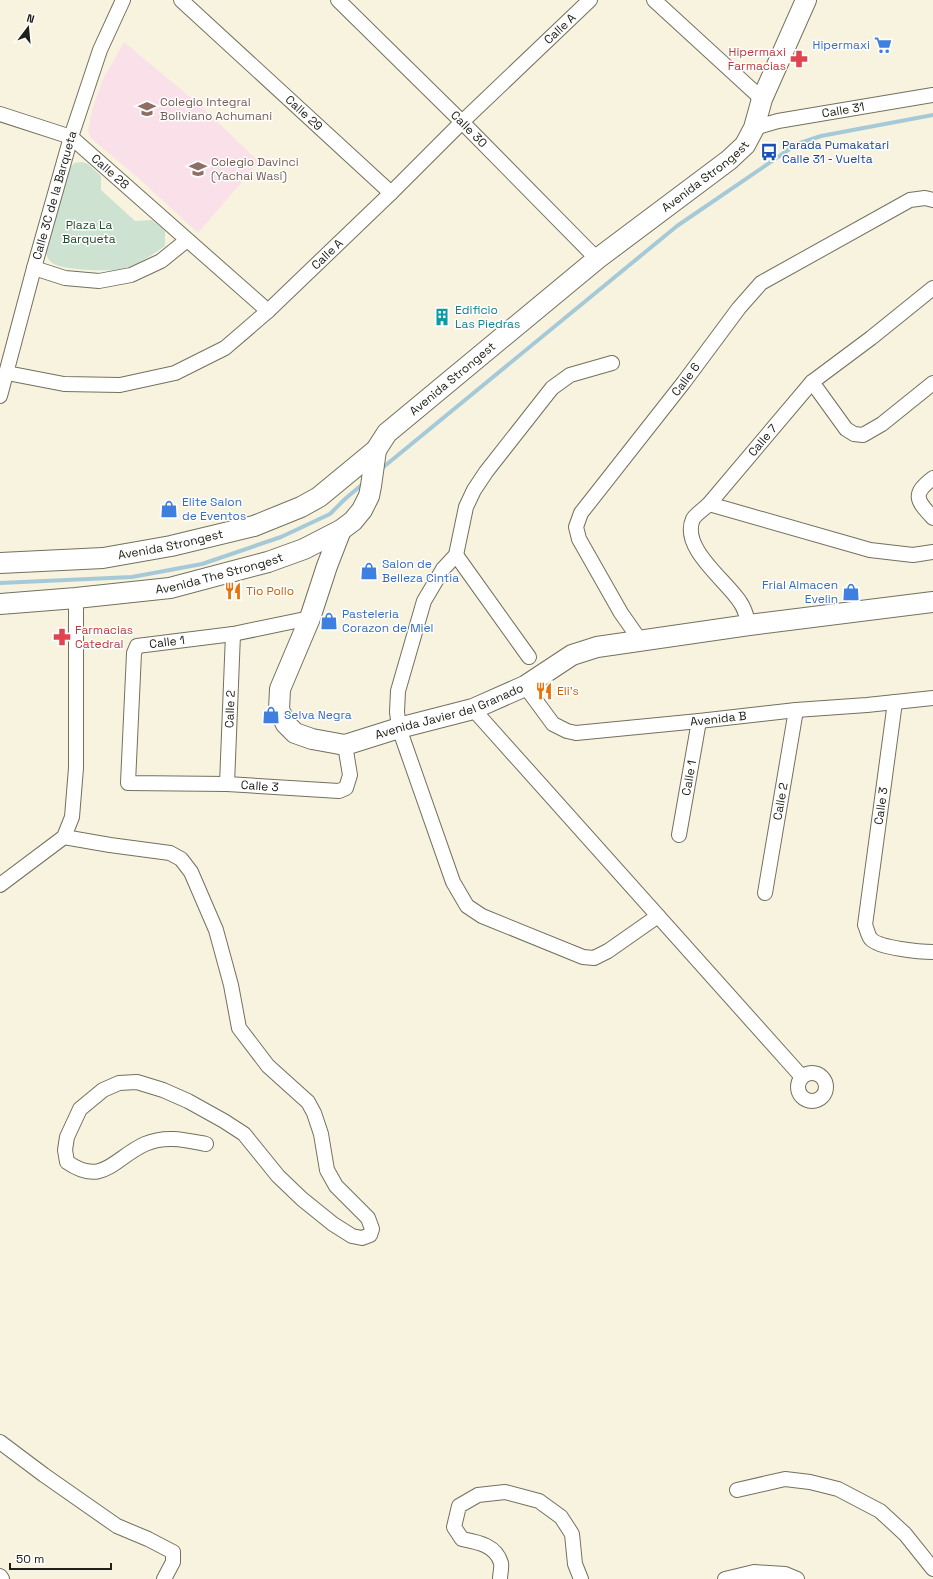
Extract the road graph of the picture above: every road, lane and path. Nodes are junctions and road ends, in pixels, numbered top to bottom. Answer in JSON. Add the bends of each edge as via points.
{"nodes":[{"id":1,"x":123,"y":0,"type":"edge"},
{"id":2,"x":181,"y":0,"type":"edge"},
{"id":3,"x":338,"y":0,"type":"edge"},
{"id":4,"x":590,"y":0,"type":"edge"},
{"id":5,"x":654,"y":0,"type":"edge"},
{"id":6,"x":806,"y":0,"type":"edge"},
{"id":7,"x":933,"y":95,"type":"edge"},
{"id":8,"x":762,"y":99,"type":"junction"},
{"id":9,"x":0,"y":114,"type":"edge"},
{"id":10,"x":462,"y":122,"type":"junction"},
{"id":11,"x":754,"y":128,"type":"junction"},
{"id":12,"x":71,"y":137,"type":"junction"},
{"id":13,"x":392,"y":193,"type":"junction"},
{"id":14,"x":933,"y":200,"type":"edge"},
{"id":15,"x":187,"y":240,"type":"junction"},
{"id":16,"x":597,"y":259,"type":"junction"},
{"id":17,"x":34,"y":268,"type":"junction"},
{"id":18,"x":933,"y":288,"type":"edge"},
{"id":19,"x":268,"y":311,"type":"junction"},
{"id":20,"x":612,"y":363,"type":"dead end"},
{"id":21,"x":7,"y":373,"type":"junction"},
{"id":22,"x":812,"y":382,"type":"junction"},
{"id":23,"x":933,"y":383,"type":"edge"},
{"id":24,"x":0,"y":396,"type":"edge"},
{"id":25,"x":375,"y":457,"type":"junction"},
{"id":26,"x":933,"y":478,"type":"edge"},
{"id":27,"x":709,"y":504,"type":"junction"},
{"id":28,"x":933,"y":518,"type":"edge"},
{"id":29,"x":341,"y":530,"type":"junction"},
{"id":30,"x":933,"y":552,"type":"edge"},
{"id":31,"x":456,"y":555,"type":"junction"},
{"id":32,"x":0,"y":563,"type":"edge"},
{"id":33,"x":76,"y":598,"type":"junction"},
{"id":34,"x":933,"y":602,"type":"edge"},
{"id":35,"x":0,"y":604,"type":"edge"},
{"id":36,"x":310,"y":618,"type":"junction"},
{"id":37,"x":749,"y":625,"type":"junction"},
{"id":38,"x":233,"y":634,"type":"junction"},
{"id":39,"x":640,"y":640,"type":"junction"},
{"id":40,"x":529,"y":657,"type":"dead end"},
{"id":41,"x":525,"y":686,"type":"junction"},
{"id":42,"x":933,"y":698,"type":"edge"},
{"id":43,"x":895,"y":702,"type":"junction"},
{"id":44,"x":473,"y":708,"type":"junction"},
{"id":45,"x":796,"y":710,"type":"junction"},
{"id":46,"x":699,"y":721,"type":"junction"},
{"id":47,"x":399,"y":728,"type":"junction"},
{"id":48,"x":345,"y":745,"type":"junction"},
{"id":49,"x":128,"y":783,"type":"joint"},
{"id":50,"x":227,"y":784,"type":"junction"},
{"id":51,"x":679,"y":835,"type":"dead end"},
{"id":52,"x":64,"y":837,"type":"junction"},
{"id":53,"x":0,"y":886,"type":"edge"},
{"id":54,"x":765,"y":893,"type":"dead end"},
{"id":55,"x":658,"y":916,"type":"junction"},
{"id":56,"x":933,"y":952,"type":"edge"},
{"id":57,"x":802,"y":1077,"type":"dead end"},
{"id":58,"x":206,"y":1144,"type":"dead end"},
{"id":59,"x":0,"y":1442,"type":"edge"},
{"id":60,"x":737,"y":1490,"type":"dead end"},
{"id":61,"x":575,"y":1564,"type":"junction"},
{"id":62,"x":933,"y":1568,"type":"edge"},
{"id":63,"x":0,"y":1576,"type":"edge"},
{"id":64,"x":2,"y":1579,"type":"edge"},
{"id":65,"x":164,"y":1579,"type":"edge"},
{"id":66,"x":500,"y":1579,"type":"edge"},
{"id":67,"x":570,"y":1579,"type":"edge"},
{"id":68,"x":581,"y":1579,"type":"edge"},
{"id":69,"x":725,"y":1579,"type":"edge"},
{"id":70,"x":797,"y":1579,"type":"edge"}],
"edges":[{"from":1,"to":12,"type":"street","name":"Calle 3C de la Barqueta","via":[[100,50]]},
{"from":2,"to":13,"type":"street","name":"Calle 29"},
{"from":3,"to":10,"type":"street","name":"Calle 30"},
{"from":4,"to":10,"type":"street","name":"Calle A"},
{"from":5,"to":8,"type":"street"},
{"from":6,"to":8,"type":"street","name":"Avenida Strongest"},
{"from":7,"to":11,"type":"street","name":"Calle 31","via":[[778,121]]},
{"from":8,"to":11,"type":"street","name":"Avenida Strongest"},
{"from":9,"to":12,"type":"street","name":"Calle 28"},
{"from":10,"to":13,"type":"street","name":"Calle A"},
{"from":10,"to":16,"type":"street","name":"Calle 30"},
{"from":11,"to":16,"type":"street","name":"Avenida Strongest","via":[[745,145],[729,160]]},
{"from":12,"to":15,"type":"street","name":"Calle 28"},
{"from":12,"to":17,"type":"street","name":"Calle 3C de la Barqueta"},
{"from":13,"to":19,"type":"street","name":"Calle A"},
{"from":14,"to":39,"type":"street","name":"Calle 6","via":[[910,200],[761,283],[581,513],[576,527],[579,539],[621,613]]},
{"from":15,"to":17,"type":"street","via":[[161,261],[131,275],[99,281],[65,278]]},
{"from":15,"to":19,"type":"street","name":"Calle 28"},
{"from":16,"to":25,"type":"street","name":"Avenida Strongest","via":[[387,433]]},
{"from":17,"to":21,"type":"street","name":"Calle 3C de la Barqueta"},
{"from":18,"to":22,"type":"street","name":"Calle 7"},
{"from":19,"to":21,"type":"street","name":"Calle A","via":[[225,348],[175,373],[120,386],[64,384]]},
{"from":20,"to":31,"type":"street","via":[[570,375],[552,388],[474,490],[466,507]]},
{"from":21,"to":24,"type":"street","name":"Calle 3C de la Barqueta"},
{"from":22,"to":23,"type":"street","via":[[846,429],[862,435],[882,424]]},
{"from":22,"to":27,"type":"street","name":"Calle 7"},
{"from":25,"to":29,"type":"street","name":"Avenida The Strongest","via":[[369,496],[353,521]]},
{"from":25,"to":32,"type":"street","name":"Avenida Strongest","via":[[319,497],[254,526],[171,546],[103,558]]},
{"from":26,"to":28,"type":"street","via":[[921,487],[919,494],[919,501]]},
{"from":27,"to":30,"type":"street","via":[[870,550],[913,555]]},
{"from":27,"to":37,"type":"street","name":"Calle 7","via":[[694,518],[691,536],[707,563],[740,601]]},
{"from":29,"to":33,"type":"street","name":"Avenida The Strongest","via":[[304,549],[222,575],[170,588]]},
{"from":29,"to":36,"type":"street","name":"Avenida Javier del Granado"},
{"from":31,"to":40,"type":"street"},
{"from":31,"to":47,"type":"street","via":[[443,569],[424,601],[398,691]]},
{"from":33,"to":35,"type":"street","name":"Avenida The Strongest"},
{"from":33,"to":52,"type":"street","via":[[76,768],[72,817]]},
{"from":34,"to":37,"type":"street","name":"Avenida Javier del Granado"},
{"from":36,"to":38,"type":"street","name":"Calle 1"},
{"from":36,"to":48,"type":"street","name":"Avenida Javier del Granado","via":[[280,689],[279,710],[294,733]]},
{"from":37,"to":39,"type":"street","name":"Avenida Javier del Granado"},
{"from":38,"to":49,"type":"street","name":"Calle 1","via":[[137,646],[134,653]]},
{"from":38,"to":50,"type":"street","name":"Calle 2"},
{"from":39,"to":41,"type":"street","name":"Avenida Javier del Granado","via":[[597,646],[572,655]]},
{"from":41,"to":44,"type":"street","name":"Avenida Javier del Granado"},
{"from":41,"to":46,"type":"street","name":"Avenida B","via":[[553,724],[567,731],[587,732]]},
{"from":42,"to":43,"type":"street","name":"Avenida B"},
{"from":43,"to":45,"type":"street","name":"Avenida B"},
{"from":43,"to":56,"type":"street","name":"Calle 3","via":[[865,925],[872,941],[901,949]]},
{"from":44,"to":47,"type":"street","name":"Avenida Javier del Granado"},
{"from":44,"to":55,"type":"street"},
{"from":45,"to":46,"type":"street","name":"Avenida B"},
{"from":45,"to":54,"type":"street","name":"Calle 2"},
{"from":46,"to":51,"type":"street","name":"Calle 1"},
{"from":47,"to":48,"type":"street","name":"Avenida Javier del Granado"},
{"from":47,"to":55,"type":"street","via":[[453,882],[467,906],[482,916],[583,958],[594,958],[608,951]]},
{"from":48,"to":50,"type":"street","name":"Calle 3","via":[[350,775],[346,788],[339,791]]},
{"from":49,"to":50,"type":"street","name":"Calle 3"},
{"from":52,"to":53,"type":"street"},
{"from":52,"to":58,"type":"street","via":[[170,853],[181,859],[188,868],[216,930],[231,985],[239,1028],[268,1066],[308,1102],[321,1134],[327,1170],[336,1186],[368,1218],[372,1229],[370,1235],[362,1238],[352,1236],[333,1224],[278,1176],[244,1134],[188,1101],[137,1082],[119,1083],[103,1090],[80,1109],[67,1137],[65,1150],[67,1162],[78,1170],[92,1172],[103,1171],[146,1144],[162,1139],[175,1138]]},
{"from":55,"to":57,"type":"street"},
{"from":59,"to":65,"type":"street","via":[[117,1526],[173,1552],[173,1562]]},
{"from":60,"to":62,"type":"street","via":[[785,1479],[838,1489],[880,1511],[905,1534]]},
{"from":61,"to":66,"type":"street","via":[[572,1534],[561,1517],[539,1501],[505,1492],[478,1495],[459,1506],[454,1527],[462,1539],[484,1543],[496,1553],[501,1563]]},
{"from":61,"to":67,"type":"street"},
{"from":61,"to":68,"type":"street"},
{"from":63,"to":64,"type":"street"},
{"from":69,"to":70,"type":"street","via":[[754,1572],[785,1574]]}]}
